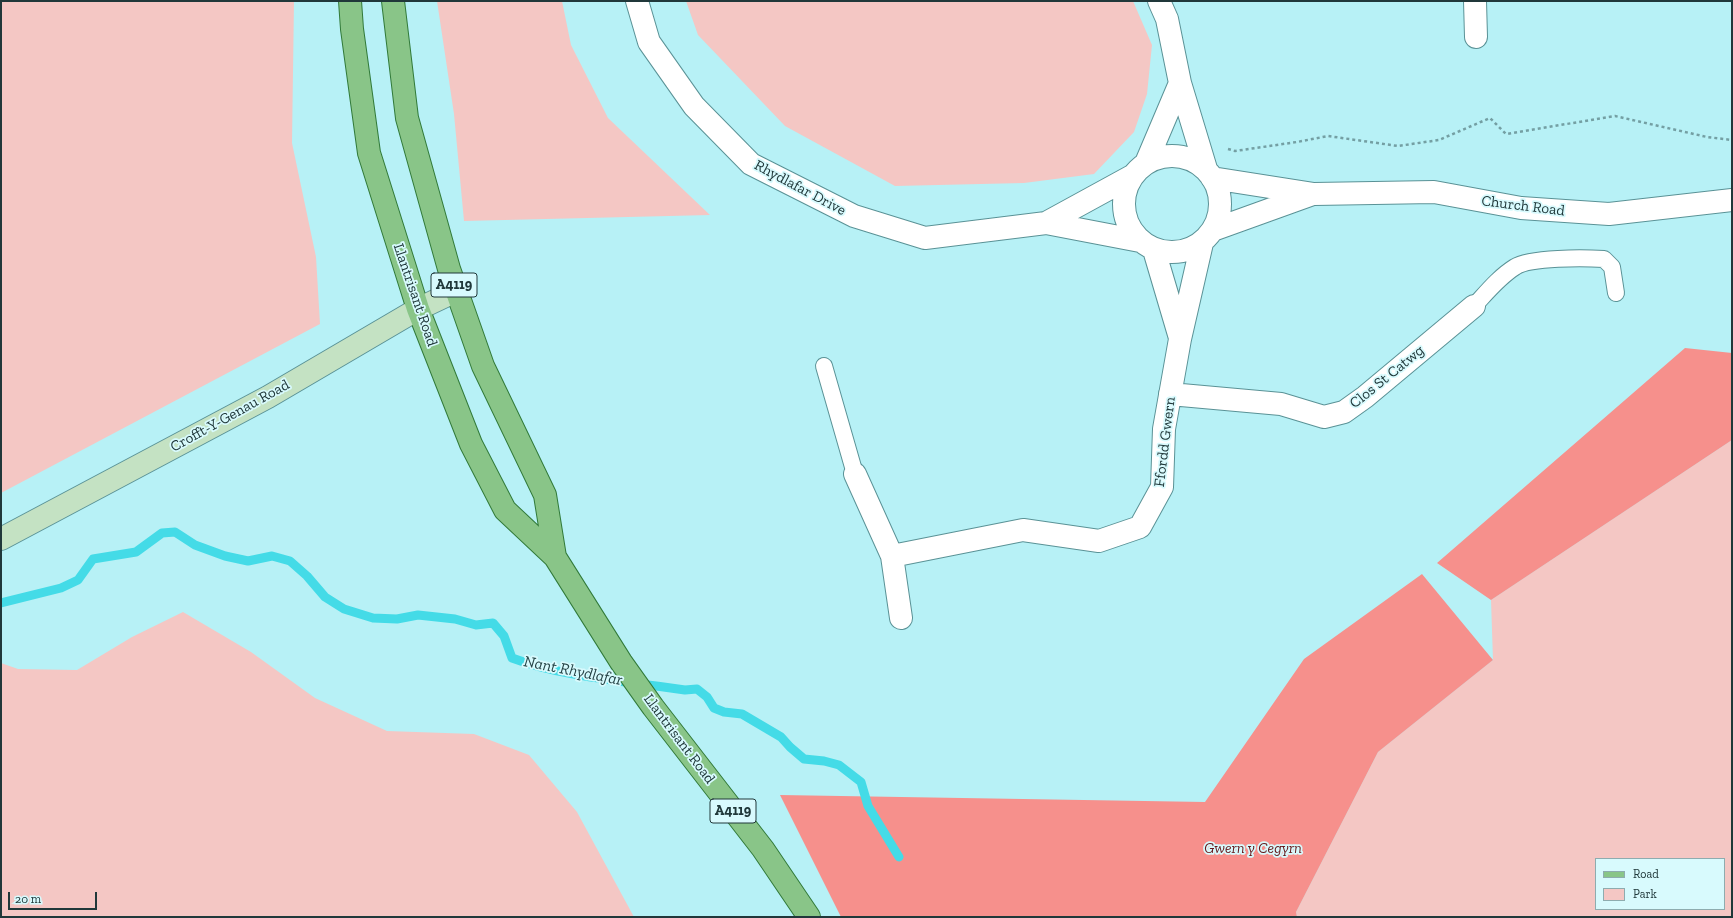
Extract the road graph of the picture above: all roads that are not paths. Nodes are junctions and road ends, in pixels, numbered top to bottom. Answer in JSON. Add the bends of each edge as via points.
{"nodes":[{"id":1,"x":350,"y":1,"type":"edge"},
{"id":2,"x":393,"y":1,"type":"edge"},
{"id":3,"x":637,"y":1,"type":"edge"},
{"id":4,"x":1159,"y":1,"type":"edge"},
{"id":5,"x":1475,"y":1,"type":"edge"},
{"id":6,"x":1476,"y":37,"type":"dead end"},
{"id":7,"x":1180,"y":83,"type":"junction"},
{"id":8,"x":1139,"y":170,"type":"junction"},
{"id":9,"x":1209,"y":173,"type":"junction"},
{"id":10,"x":1314,"y":194,"type":"junction"},
{"id":11,"x":1732,"y":200,"type":"edge"},
{"id":12,"x":1046,"y":223,"type":"junction"},
{"id":13,"x":1208,"y":236,"type":"junction"},
{"id":14,"x":1147,"y":245,"type":"junction"},
{"id":15,"x":456,"y":290,"type":"junction"},
{"id":16,"x":1616,"y":293,"type":"dead end"},
{"id":17,"x":1474,"y":306,"type":"joint"},
{"id":18,"x":418,"y":309,"type":"junction"},
{"id":19,"x":1180,"y":339,"type":"junction"},
{"id":20,"x":824,"y":366,"type":"dead end"},
{"id":21,"x":1170,"y":394,"type":"junction"},
{"id":22,"x":855,"y":474,"type":"joint"},
{"id":23,"x":1,"y":539,"type":"edge"},
{"id":24,"x":892,"y":556,"type":"junction"},
{"id":25,"x":555,"y":557,"type":"junction"},
{"id":26,"x":901,"y":618,"type":"dead end"},
{"id":27,"x":809,"y":917,"type":"edge"}],
"edges":[{"from":1,"to":18,"type":"main road","name":"Llantrisant Road","number":"A4119","via":[[369,153]]},
{"from":2,"to":15,"type":"main road","name":"Llantrisant Road","number":"A4119","via":[[407,118]]},
{"from":3,"to":12,"type":"street","name":"Rhydlafar Drive","via":[[649,42],[694,106],[751,164],[854,216],[925,238]]},
{"from":4,"to":7,"type":"street","via":[[1167,19]]},
{"from":5,"to":6,"type":"street"},
{"from":7,"to":8,"type":"street"},
{"from":7,"to":9,"type":"street"},
{"from":8,"to":9,"type":"street","via":[[1161,156],[1178,155],[1194,160]]},
{"from":8,"to":12,"type":"street","name":"Rhydlafar Drive"},
{"from":8,"to":14,"type":"street","via":[[1124,192],[1124,209],[1129,228]]},
{"from":9,"to":10,"type":"street","name":"Church Road"},
{"from":9,"to":13,"type":"street","via":[[1216,183],[1221,199],[1220,216]]},
{"from":10,"to":11,"type":"street","name":"Church Road","via":[[1434,192],[1521,208],[1609,214]]},
{"from":10,"to":13,"type":"street","name":"Church Road"},
{"from":12,"to":14,"type":"street","name":"Rhydlafar Drive"},
{"from":13,"to":14,"type":"street","via":[[1182,252],[1170,253]]},
{"from":13,"to":19,"type":"street","name":"Ffordd Gwern"},
{"from":14,"to":19,"type":"street","name":"Ffordd Gwern"},
{"from":15,"to":18,"type":"street","name":"Crofft-Y-Genau Road"},
{"from":15,"to":25,"type":"main road","name":"Llantrisant Road","number":"A4119","via":[[483,366],[545,495]]},
{"from":16,"to":17,"type":"lane","via":[[1612,267],[1604,259],[1532,262],[1516,266],[1502,276]]},
{"from":17,"to":21,"type":"street","name":"Clos St Catwg","via":[[1344,412],[1324,417],[1281,404]]},
{"from":18,"to":23,"type":"street","name":"Crofft-Y-Genau Road","via":[[268,397]]},
{"from":18,"to":25,"type":"main road","name":"Llantrisant Road","number":"A4119","via":[[471,444],[504,510]]},
{"from":19,"to":21,"type":"street","name":"Ffordd Gwern"},
{"from":20,"to":22,"type":"lane"},
{"from":21,"to":24,"type":"street","name":"Ffordd Gwern","via":[[1164,429],[1162,487],[1140,527],[1099,541],[1023,530]]},
{"from":22,"to":24,"type":"street"},
{"from":24,"to":26,"type":"street"},
{"from":25,"to":27,"type":"main road","name":"Llantrisant Road","number":"A4119","via":[[621,662],[763,848]]}]}
